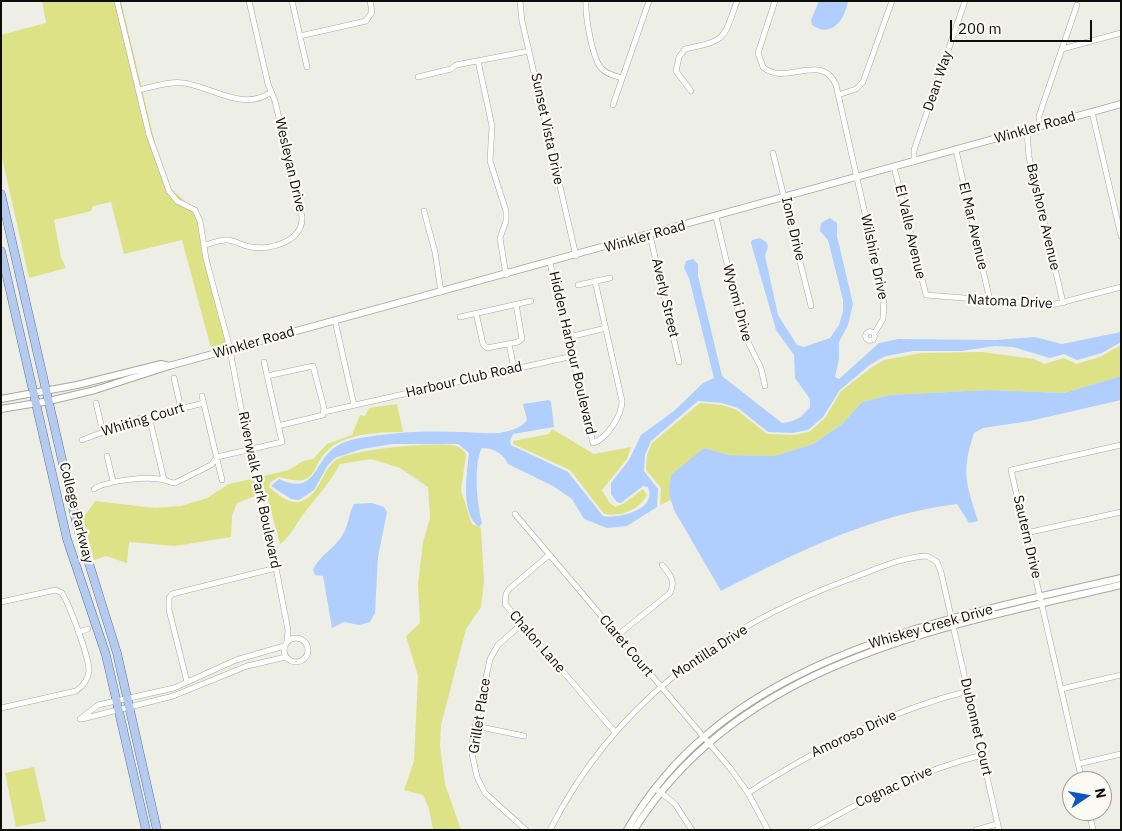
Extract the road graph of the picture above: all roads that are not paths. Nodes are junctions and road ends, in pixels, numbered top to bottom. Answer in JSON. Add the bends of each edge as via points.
{"nodes":[{"id":1,"x":117,"y":1,"type":"edge"},
{"id":2,"x":249,"y":1,"type":"edge"},
{"id":3,"x":292,"y":1,"type":"edge"},
{"id":4,"x":370,"y":1,"type":"edge"},
{"id":5,"x":520,"y":1,"type":"edge"},
{"id":6,"x":586,"y":1,"type":"edge"},
{"id":7,"x":649,"y":1,"type":"edge"},
{"id":8,"x":737,"y":1,"type":"edge"},
{"id":9,"x":774,"y":1,"type":"edge"},
{"id":10,"x":892,"y":1,"type":"edge"},
{"id":11,"x":965,"y":1,"type":"edge"},
{"id":12,"x":1077,"y":5,"type":"dead end"},
{"id":13,"x":1121,"y":33,"type":"edge"},
{"id":14,"x":300,"y":36,"type":"junction"},
{"id":15,"x":1062,"y":49,"type":"junction"},
{"id":16,"x":529,"y":51,"type":"junction"},
{"id":17,"x":478,"y":61,"type":"junction"},
{"id":18,"x":307,"y":67,"type":"dead end"},
{"id":19,"x":418,"y":77,"type":"dead end"},
{"id":20,"x":622,"y":78,"type":"junction"},
{"id":21,"x":138,"y":90,"type":"junction"},
{"id":22,"x":691,"y":91,"type":"dead end"},
{"id":23,"x":271,"y":92,"type":"junction"},
{"id":24,"x":838,"y":95,"type":"junction"},
{"id":25,"x":1121,"y":104,"type":"edge"},
{"id":26,"x":613,"y":105,"type":"dead end"},
{"id":27,"x":1092,"y":112,"type":"junction"},
{"id":28,"x":1039,"y":127,"type":"junction"},
{"id":29,"x":1027,"y":131,"type":"junction"},
{"id":30,"x":956,"y":150,"type":"junction"},
{"id":31,"x":773,"y":153,"type":"dead end"},
{"id":32,"x":914,"y":162,"type":"junction"},
{"id":33,"x":894,"y":167,"type":"junction"},
{"id":34,"x":856,"y":178,"type":"junction"},
{"id":35,"x":1,"y":194,"type":"edge"},
{"id":36,"x":786,"y":198,"type":"junction"},
{"id":37,"x":424,"y":211,"type":"dead end"},
{"id":38,"x":716,"y":217,"type":"junction"},
{"id":39,"x":650,"y":235,"type":"junction"},
{"id":40,"x":1121,"y":236,"type":"edge"},
{"id":41,"x":205,"y":245,"type":"junction"},
{"id":42,"x":1,"y":251,"type":"edge"},
{"id":43,"x":576,"y":256,"type":"junction"},
{"id":44,"x":550,"y":263,"type":"junction"},
{"id":45,"x":506,"y":274,"type":"junction"},
{"id":46,"x":610,"y":278,"type":"dead end"},
{"id":47,"x":595,"y":281,"type":"junction"},
{"id":48,"x":578,"y":285,"type":"dead end"},
{"id":49,"x":1121,"y":287,"type":"edge"},
{"id":50,"x":441,"y":292,"type":"junction"},
{"id":51,"x":24,"y":293,"type":"junction"},
{"id":52,"x":11,"y":296,"type":"junction"},
{"id":53,"x":926,"y":296,"type":"joint"},
{"id":54,"x":531,"y":301,"type":"dead end"},
{"id":55,"x":990,"y":301,"type":"junction"},
{"id":56,"x":516,"y":304,"type":"junction"},
{"id":57,"x":1063,"y":304,"type":"junction"},
{"id":58,"x":811,"y":306,"type":"dead end"},
{"id":59,"x":476,"y":313,"type":"junction"},
{"id":60,"x":460,"y":317,"type":"dead end"},
{"id":61,"x":335,"y":321,"type":"junction"},
{"id":62,"x":606,"y":328,"type":"junction"},
{"id":63,"x":874,"y":334,"type":"dead end"},
{"id":64,"x":569,"y":337,"type":"junction"},
{"id":65,"x":508,"y":344,"type":"junction"},
{"id":66,"x":229,"y":350,"type":"junction"},
{"id":67,"x":573,"y":356,"type":"junction"},
{"id":68,"x":264,"y":362,"type":"dead end"},
{"id":69,"x":680,"y":362,"type":"dead end"},
{"id":70,"x":169,"y":366,"type":"junction"},
{"id":71,"x":514,"y":369,"type":"junction"},
{"id":72,"x":268,"y":376,"type":"junction"},
{"id":73,"x":174,"y":378,"type":"dead end"},
{"id":74,"x":765,"y":386,"type":"dead end"},
{"id":75,"x":46,"y":391,"type":"junction"},
{"id":76,"x":33,"y":392,"type":"junction"},
{"id":77,"x":202,"y":396,"type":"dead end"},
{"id":78,"x":1,"y":399,"type":"edge"},
{"id":79,"x":49,"y":401,"type":"junction"},
{"id":80,"x":35,"y":402,"type":"junction"},
{"id":81,"x":96,"y":403,"type":"dead end"},
{"id":82,"x":204,"y":403,"type":"junction"},
{"id":83,"x":354,"y":405,"type":"junction"},
{"id":84,"x":1,"y":409,"type":"edge"},
{"id":85,"x":181,"y":409,"type":"junction"},
{"id":86,"x":324,"y":412,"type":"junction"},
{"id":87,"x":149,"y":416,"type":"junction"},
{"id":88,"x":278,"y":426,"type":"junction"},
{"id":89,"x":102,"y":433,"type":"junction"},
{"id":90,"x":82,"y":440,"type":"dead end"},
{"id":91,"x":1121,"y":445,"type":"edge"},
{"id":92,"x":249,"y":450,"type":"junction"},
{"id":93,"x":107,"y":456,"type":"dead end"},
{"id":94,"x":217,"y":457,"type":"junction"},
{"id":95,"x":164,"y":480,"type":"junction"},
{"id":96,"x":222,"y":480,"type":"dead end"},
{"id":97,"x":113,"y":482,"type":"junction"},
{"id":98,"x":94,"y":488,"type":"dead end"},
{"id":99,"x":1121,"y":512,"type":"edge"},
{"id":100,"x":515,"y":514,"type":"dead end"},
{"id":101,"x":1026,"y":534,"type":"junction"},
{"id":102,"x":549,"y":556,"type":"junction"},
{"id":103,"x":930,"y":557,"type":"joint"},
{"id":104,"x":662,"y":565,"type":"dead end"},
{"id":105,"x":276,"y":568,"type":"junction"},
{"id":106,"x":1121,"y":578,"type":"edge"},
{"id":107,"x":1121,"y":585,"type":"edge"},
{"id":108,"x":1041,"y":600,"type":"junction"},
{"id":109,"x":1,"y":602,"type":"edge"},
{"id":110,"x":952,"y":621,"type":"junction"},
{"id":111,"x":522,"y":624,"type":"junction"},
{"id":112,"x":88,"y":629,"type":"dead end"},
{"id":113,"x":288,"y":630,"type":"junction"},
{"id":114,"x":78,"y":632,"type":"junction"},
{"id":115,"x":618,"y":635,"type":"junction"},
{"id":116,"x":294,"y":637,"type":"junction"},
{"id":117,"x":286,"y":644,"type":"junction"},
{"id":118,"x":286,"y":657,"type":"junction"},
{"id":119,"x":1121,"y":675,"type":"edge"},
{"id":120,"x":187,"y":682,"type":"junction"},
{"id":121,"x":660,"y":686,"type":"junction"},
{"id":122,"x":1061,"y":689,"type":"junction"},
{"id":123,"x":968,"y":691,"type":"junction"},
{"id":124,"x":127,"y":699,"type":"junction"},
{"id":125,"x":116,"y":701,"type":"junction"},
{"id":126,"x":1,"y":708,"type":"edge"},
{"id":127,"x":129,"y":708,"type":"junction"},
{"id":128,"x":119,"y":710,"type":"junction"},
{"id":129,"x":476,"y":726,"type":"junction"},
{"id":130,"x":614,"y":731,"type":"junction"},
{"id":131,"x":524,"y":736,"type":"dead end"},
{"id":132,"x":706,"y":740,"type":"junction"},
{"id":133,"x":1121,"y":754,"type":"edge"},
{"id":134,"x":982,"y":755,"type":"junction"},
{"id":135,"x":1078,"y":764,"type":"junction"},
{"id":136,"x":1080,"y":771,"type":"edge"},
{"id":137,"x":658,"y":790,"type":"junction"},
{"id":138,"x":748,"y":793,"type":"junction"},
{"id":139,"x":997,"y":824,"type":"junction"},
{"id":140,"x":518,"y":828,"type":"edge"},
{"id":141,"x":146,"y":830,"type":"edge"},
{"id":142,"x":157,"y":830,"type":"edge"},
{"id":143,"x":526,"y":830,"type":"edge"},
{"id":144,"x":550,"y":830,"type":"edge"},
{"id":145,"x":627,"y":830,"type":"edge"},
{"id":146,"x":634,"y":830,"type":"edge"},
{"id":147,"x":692,"y":830,"type":"edge"},
{"id":148,"x":768,"y":830,"type":"edge"},
{"id":149,"x":811,"y":830,"type":"edge"},
{"id":150,"x":976,"y":830,"type":"edge"},
{"id":151,"x":999,"y":830,"type":"edge"}],
"edges":[{"from":1,"to":21,"type":"street","name":"Riverwalk Park Boulevard"},
{"from":2,"to":23,"type":"street","name":"Wesleyan Drive"},
{"from":3,"to":14,"type":"street"},
{"from":4,"to":14,"type":"street","via":[[372,12],[366,20]]},
{"from":5,"to":16,"type":"street","name":"Sunset Vista Drive"},
{"from":6,"to":20,"type":"street","via":[[597,62],[608,74]]},
{"from":7,"to":20,"type":"street"},
{"from":8,"to":22,"type":"street","via":[[725,36],[716,42],[681,52],[676,71]]},
{"from":9,"to":24,"type":"street","name":"Wilshire Drive","via":[[758,52],[763,68],[778,75],[822,69],[834,80]]},
{"from":10,"to":24,"type":"street","via":[[863,82],[856,89]]},
{"from":11,"to":32,"type":"street","name":"Dean Way","via":[[914,150]]},
{"from":12,"to":15,"type":"street"},
{"from":13,"to":15,"type":"street"},
{"from":14,"to":18,"type":"street"},
{"from":15,"to":28,"type":"street","via":[[1039,116]]},
{"from":16,"to":17,"type":"street"},
{"from":16,"to":43,"type":"street","name":"Sunset Vista Drive"},
{"from":17,"to":19,"type":"street"},
{"from":17,"to":45,"type":"street","via":[[492,126],[490,161],[506,211],[500,238]]},
{"from":20,"to":26,"type":"street"},
{"from":21,"to":23,"type":"street","via":[[172,83],[186,84],[240,100],[256,100]]},
{"from":21,"to":41,"type":"street","name":"Riverwalk Park Boulevard","via":[[149,135],[169,191],[178,201],[195,210]]},
{"from":23,"to":41,"type":"street","name":"Wesleyan Drive","via":[[302,217],[300,230],[288,241],[258,248],[226,240]]},
{"from":24,"to":34,"type":"street","name":"Wilshire Drive"},
{"from":25,"to":27,"type":"street","name":"Winkler Road"},
{"from":27,"to":28,"type":"street","name":"Winkler Road"},
{"from":27,"to":40,"type":"street"},
{"from":28,"to":29,"type":"street","name":"Winkler Road"},
{"from":29,"to":30,"type":"street","name":"Winkler Road"},
{"from":29,"to":57,"type":"street","name":"Bayshore Avenue","via":[[1029,157]]},
{"from":30,"to":32,"type":"street","name":"Winkler Road"},
{"from":30,"to":55,"type":"street","name":"El Mar Avenue"},
{"from":31,"to":36,"type":"street","name":"Ione Drive"},
{"from":32,"to":33,"type":"street","name":"Winkler Road"},
{"from":33,"to":34,"type":"street","name":"Winkler Road"},
{"from":33,"to":53,"type":"street","name":"El Valle Avenue"},
{"from":34,"to":36,"type":"street","name":"Winkler Road"},
{"from":34,"to":63,"type":"street","name":"Wilshire Drive","via":[[884,298],[883,319]]},
{"from":35,"to":51,"type":"main road","name":"College Parkway"},
{"from":36,"to":38,"type":"street","name":"Winkler Road"},
{"from":36,"to":58,"type":"street","name":"Ione Drive"},
{"from":37,"to":50,"type":"street"},
{"from":38,"to":39,"type":"street","name":"Winkler Road"},
{"from":38,"to":74,"type":"street","name":"Wyomi Drive","via":[[743,332],[761,368]]},
{"from":39,"to":43,"type":"street","name":"Winkler Road"},
{"from":39,"to":69,"type":"street","name":"Averly Street"},
{"from":41,"to":66,"type":"street","name":"Riverwalk Park Boulevard"},
{"from":42,"to":52,"type":"main road","name":"College Parkway"},
{"from":43,"to":44,"type":"street","name":"Winkler Road"},
{"from":44,"to":45,"type":"street","name":"Winkler Road"},
{"from":44,"to":64,"type":"street","name":"Hidden Harbour Boulevard"},
{"from":45,"to":50,"type":"street","name":"Winkler Road"},
{"from":46,"to":47,"type":"street"},
{"from":47,"to":48,"type":"street"},
{"from":47,"to":62,"type":"street"},
{"from":49,"to":57,"type":"street","name":"Natoma Drive"},
{"from":50,"to":61,"type":"street","name":"Winkler Road"},
{"from":51,"to":52,"type":"main road"},
{"from":51,"to":75,"type":"main road","name":"College Parkway"},
{"from":52,"to":76,"type":"main road","name":"College Parkway"},
{"from":53,"to":55,"type":"street","name":"Natoma Drive"},
{"from":54,"to":56,"type":"street"},
{"from":55,"to":57,"type":"street","name":"Natoma Drive","via":[[1047,306]]},
{"from":56,"to":59,"type":"street"},
{"from":56,"to":65,"type":"street","via":[[522,339]]},
{"from":59,"to":60,"type":"street"},
{"from":59,"to":65,"type":"street","via":[[483,344],[487,348]]},
{"from":61,"to":66,"type":"street","name":"Winkler Road"},
{"from":61,"to":83,"type":"street"},
{"from":62,"to":64,"type":"street"},
{"from":62,"to":67,"type":"street","name":"Hidden Harbour Boulevard","via":[[622,406],[605,435],[593,443]]},
{"from":64,"to":67,"type":"street","name":"Hidden Harbour Boulevard"},
{"from":65,"to":71,"type":"street"},
{"from":66,"to":70,"type":"street","name":"Winkler Road"},
{"from":66,"to":92,"type":"street","name":"Riverwalk Park Boulevard"},
{"from":67,"to":71,"type":"street","name":"Harbour Club Road"},
{"from":68,"to":72,"type":"street"},
{"from":70,"to":75,"type":"street","name":"Winkler Road","via":[[161,364]]},
{"from":70,"to":79,"type":"street","name":"Winkler Road","via":[[124,382]]},
{"from":71,"to":83,"type":"street","name":"Harbour Club Road"},
{"from":72,"to":86,"type":"street","via":[[312,366]]},
{"from":72,"to":88,"type":"street"},
{"from":73,"to":85,"type":"street"},
{"from":75,"to":76,"type":"street","name":"Winkler Road"},
{"from":75,"to":79,"type":"main road","name":"College Parkway"},
{"from":76,"to":78,"type":"street","name":"Winkler Road"},
{"from":76,"to":80,"type":"main road","name":"College Parkway"},
{"from":77,"to":82,"type":"street"},
{"from":79,"to":80,"type":"street","name":"Winkler Road"},
{"from":79,"to":124,"type":"main road","name":"College Parkway","via":[[78,531],[117,653]]},
{"from":80,"to":84,"type":"street","name":"Winkler Road"},
{"from":80,"to":125,"type":"main road","name":"College Parkway","via":[[67,539],[101,638]]},
{"from":81,"to":89,"type":"street"},
{"from":82,"to":85,"type":"street","name":"Whiting Court"},
{"from":82,"to":94,"type":"street"},
{"from":83,"to":86,"type":"street","name":"Harbour Club Road"},
{"from":85,"to":87,"type":"street","name":"Whiting Court"},
{"from":86,"to":88,"type":"street","name":"Harbour Club Road","via":[[323,415]]},
{"from":87,"to":89,"type":"street","name":"Whiting Court"},
{"from":87,"to":95,"type":"street"},
{"from":88,"to":92,"type":"street","via":[[282,442]]},
{"from":89,"to":90,"type":"street","name":"Whiting Court"},
{"from":91,"to":101,"type":"street","name":"Sautern Drive","via":[[1010,470]]},
{"from":92,"to":94,"type":"street"},
{"from":92,"to":105,"type":"street","name":"Riverwalk Park Boulevard"},
{"from":93,"to":97,"type":"street"},
{"from":94,"to":95,"type":"street","via":[[211,465],[181,482]]},
{"from":94,"to":96,"type":"street"},
{"from":95,"to":97,"type":"street"},
{"from":97,"to":98,"type":"street"},
{"from":99,"to":101,"type":"street"},
{"from":100,"to":102,"type":"street","name":"Claret Court"},
{"from":101,"to":108,"type":"street","name":"Sautern Drive"},
{"from":102,"to":111,"type":"street","name":"Chalon Lane","via":[[506,594],[505,604]]},
{"from":102,"to":115,"type":"street","name":"Claret Court"},
{"from":103,"to":110,"type":"street","name":"Dubonnet Court","via":[[939,566]]},
{"from":103,"to":121,"type":"street","name":"Montilla Drive","via":[[916,558],[868,573],[790,605],[707,651]]},
{"from":104,"to":115,"type":"street","via":[[672,578],[670,593]]},
{"from":105,"to":113,"type":"street","name":"Riverwalk Park Boulevard"},
{"from":105,"to":120,"type":"street","via":[[172,594],[169,610]]},
{"from":106,"to":108,"type":"street","name":"Whiskey Creek Drive"},
{"from":107,"to":108,"type":"street","name":"Whiskey Creek Drive"},
{"from":108,"to":110,"type":"street","name":"Whiskey Creek Drive"},
{"from":108,"to":122,"type":"street","name":"Sautern Drive"},
{"from":109,"to":114,"type":"street","via":[[59,590]]},
{"from":110,"to":123,"type":"street","name":"Dubonnet Court"},
{"from":110,"to":132,"type":"street","name":"Whiskey Creek Drive","via":[[831,667],[759,706]]},
{"from":111,"to":129,"type":"street","name":"Grillet Place","via":[[492,654]]},
{"from":111,"to":130,"type":"street","name":"Chalon Lane"},
{"from":112,"to":114,"type":"street"},
{"from":113,"to":116,"type":"street","name":"Riverwalk Park Boulevard"},
{"from":113,"to":117,"type":"street","name":"Riverwalk Park Boulevard"},
{"from":114,"to":126,"type":"street","via":[[89,672],[81,688]]},
{"from":115,"to":121,"type":"street","name":"Claret Court"},
{"from":116,"to":117,"type":"street"},
{"from":116,"to":118,"type":"street","via":[[306,642],[307,655],[296,662]]},
{"from":117,"to":118,"type":"street"},
{"from":117,"to":120,"type":"street","via":[[236,660]]},
{"from":118,"to":127,"type":"street","via":[[247,666],[184,693]]},
{"from":119,"to":122,"type":"street"},
{"from":120,"to":124,"type":"street"},
{"from":121,"to":130,"type":"street","name":"Montilla Drive"},
{"from":121,"to":132,"type":"street","name":"Claret Court"},
{"from":122,"to":135,"type":"street","name":"Sautern Drive"},
{"from":123,"to":134,"type":"street","name":"Dubonnet Court"},
{"from":123,"to":138,"type":"street","name":"Amoroso Drive","via":[[917,706],[862,728],[795,763]]},
{"from":124,"to":125,"type":"street"},
{"from":124,"to":127,"type":"main road","name":"College Parkway"},
{"from":125,"to":128,"type":"main road","name":"College Parkway"},
{"from":125,"to":128,"type":"street","via":[[98,704],[80,719]]},
{"from":127,"to":128,"type":"street"},
{"from":127,"to":142,"type":"main road","name":"College Parkway"},
{"from":128,"to":141,"type":"main road","name":"College Parkway"},
{"from":129,"to":131,"type":"street"},
{"from":129,"to":140,"type":"street","name":"Grillet Place","via":[[472,754],[479,782],[489,798]]},
{"from":130,"to":144,"type":"street","name":"Montilla Drive","via":[[578,780]]},
{"from":132,"to":137,"type":"street","name":"Whiskey Creek Drive"},
{"from":132,"to":138,"type":"street","name":"Claret Court"},
{"from":133,"to":135,"type":"street"},
{"from":134,"to":139,"type":"street","name":"Dubonnet Court"},
{"from":134,"to":149,"type":"street","name":"Cognac Drive","via":[[894,785]]},
{"from":135,"to":136,"type":"street","name":"Sautern Drive"},
{"from":137,"to":145,"type":"street","name":"Whiskey Creek Drive"},
{"from":137,"to":146,"type":"street","name":"Whiskey Creek Drive"},
{"from":137,"to":147,"type":"street","via":[[675,804]]},
{"from":138,"to":148,"type":"street","name":"Claret Court"},
{"from":139,"to":150,"type":"street"},
{"from":139,"to":151,"type":"street","name":"Dubonnet Court"},
{"from":140,"to":143,"type":"street","name":"Grillet Place"}]}
